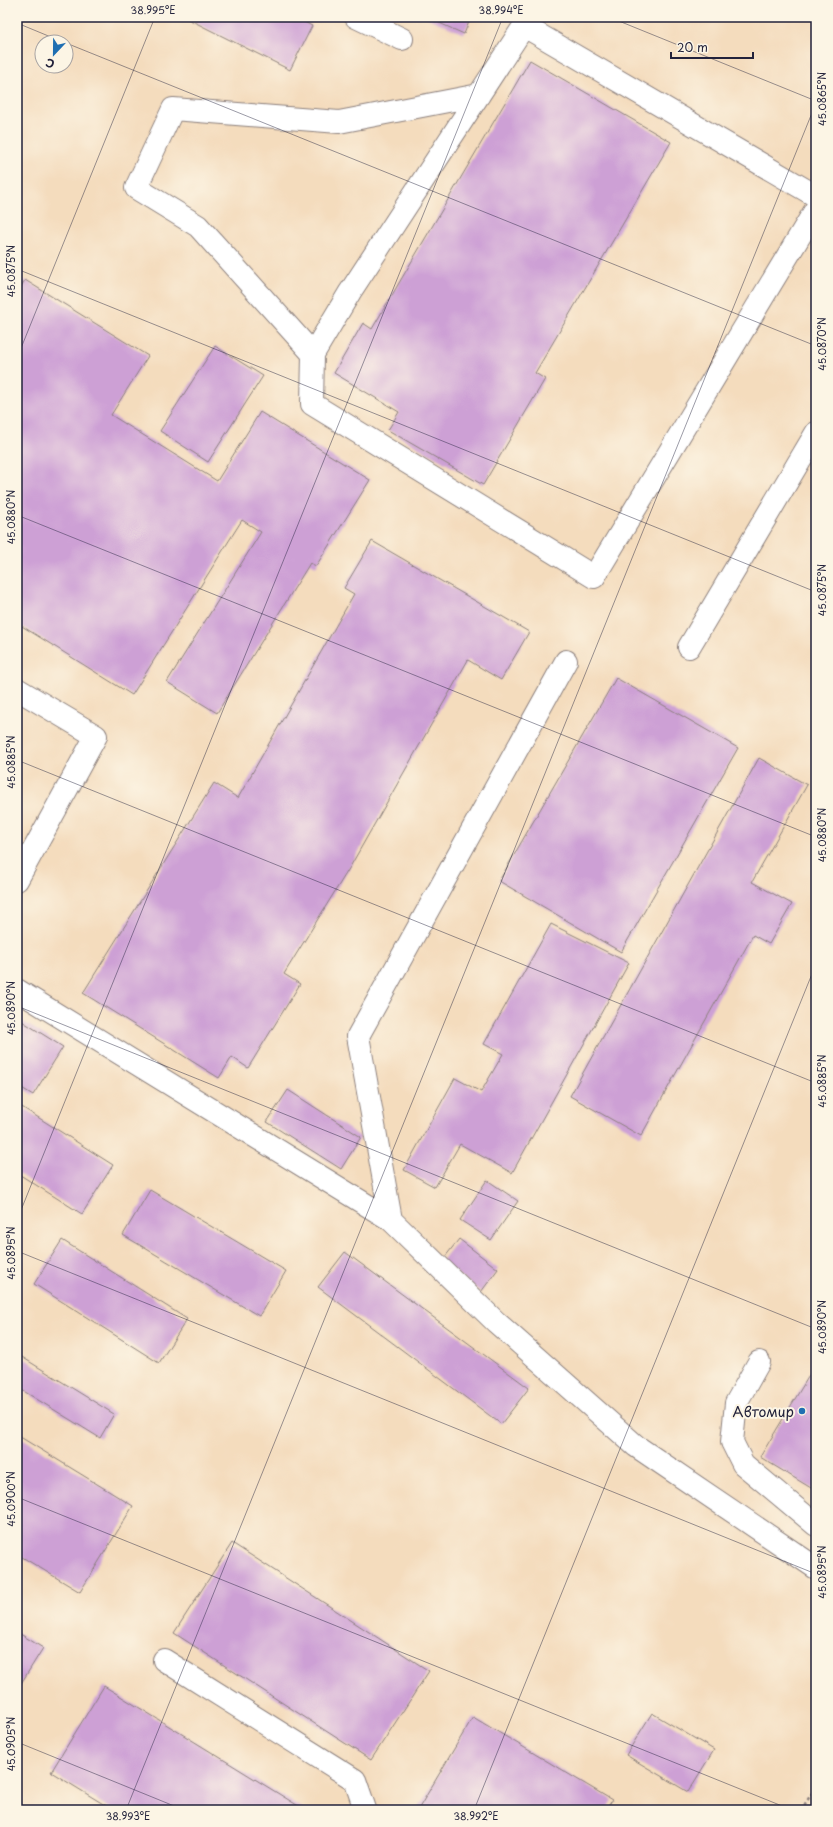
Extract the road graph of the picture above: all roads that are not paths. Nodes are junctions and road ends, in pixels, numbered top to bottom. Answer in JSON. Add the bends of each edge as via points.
{"nodes":[{"id":1,"x":356,"y":17,"type":"edge"},
{"id":2,"x":402,"y":39,"type":"dead end"},
{"id":3,"x":479,"y":95,"type":"junction"},
{"id":4,"x":816,"y":196,"type":"edge"},
{"id":5,"x":816,"y":209,"type":"edge"},
{"id":6,"x":313,"y":354,"type":"junction"},
{"id":7,"x":816,"y":433,"type":"edge"},
{"id":8,"x":690,"y":647,"type":"dead end"},
{"id":9,"x":566,"y":661,"type":"dead end"},
{"id":10,"x":17,"y":689,"type":"edge"},
{"id":11,"x":17,"y":880,"type":"edge"},
{"id":12,"x":17,"y":990,"type":"edge"},
{"id":13,"x":391,"y":1220,"type":"junction"},
{"id":14,"x":759,"y":1362,"type":"dead end"},
{"id":15,"x":816,"y":1525,"type":"edge"},
{"id":16,"x":816,"y":1568,"type":"edge"},
{"id":17,"x":164,"y":1660,"type":"dead end"},
{"id":18,"x":364,"y":1810,"type":"edge"}],
"edges":[{"from":1,"to":2,"type":"lane"},
{"from":3,"to":4,"type":"lane","via":[[524,26]]},
{"from":3,"to":6,"type":"lane","via":[[350,292]]},
{"from":3,"to":6,"type":"lane","via":[[339,122],[173,109],[136,188],[198,226]]},
{"from":5,"to":6,"type":"lane","via":[[594,577],[312,404]]},
{"from":7,"to":8,"type":"lane"},
{"from":9,"to":13,"type":"lane","via":[[358,1036]]},
{"from":10,"to":11,"type":"lane","via":[[96,736]]},
{"from":12,"to":13,"type":"lane"},
{"from":13,"to":16,"type":"lane","via":[[496,1322],[636,1446]]},
{"from":14,"to":15,"type":"lane","via":[[736,1403],[732,1442],[743,1464]]},
{"from":17,"to":18,"type":"lane","via":[[355,1780]]}]}
